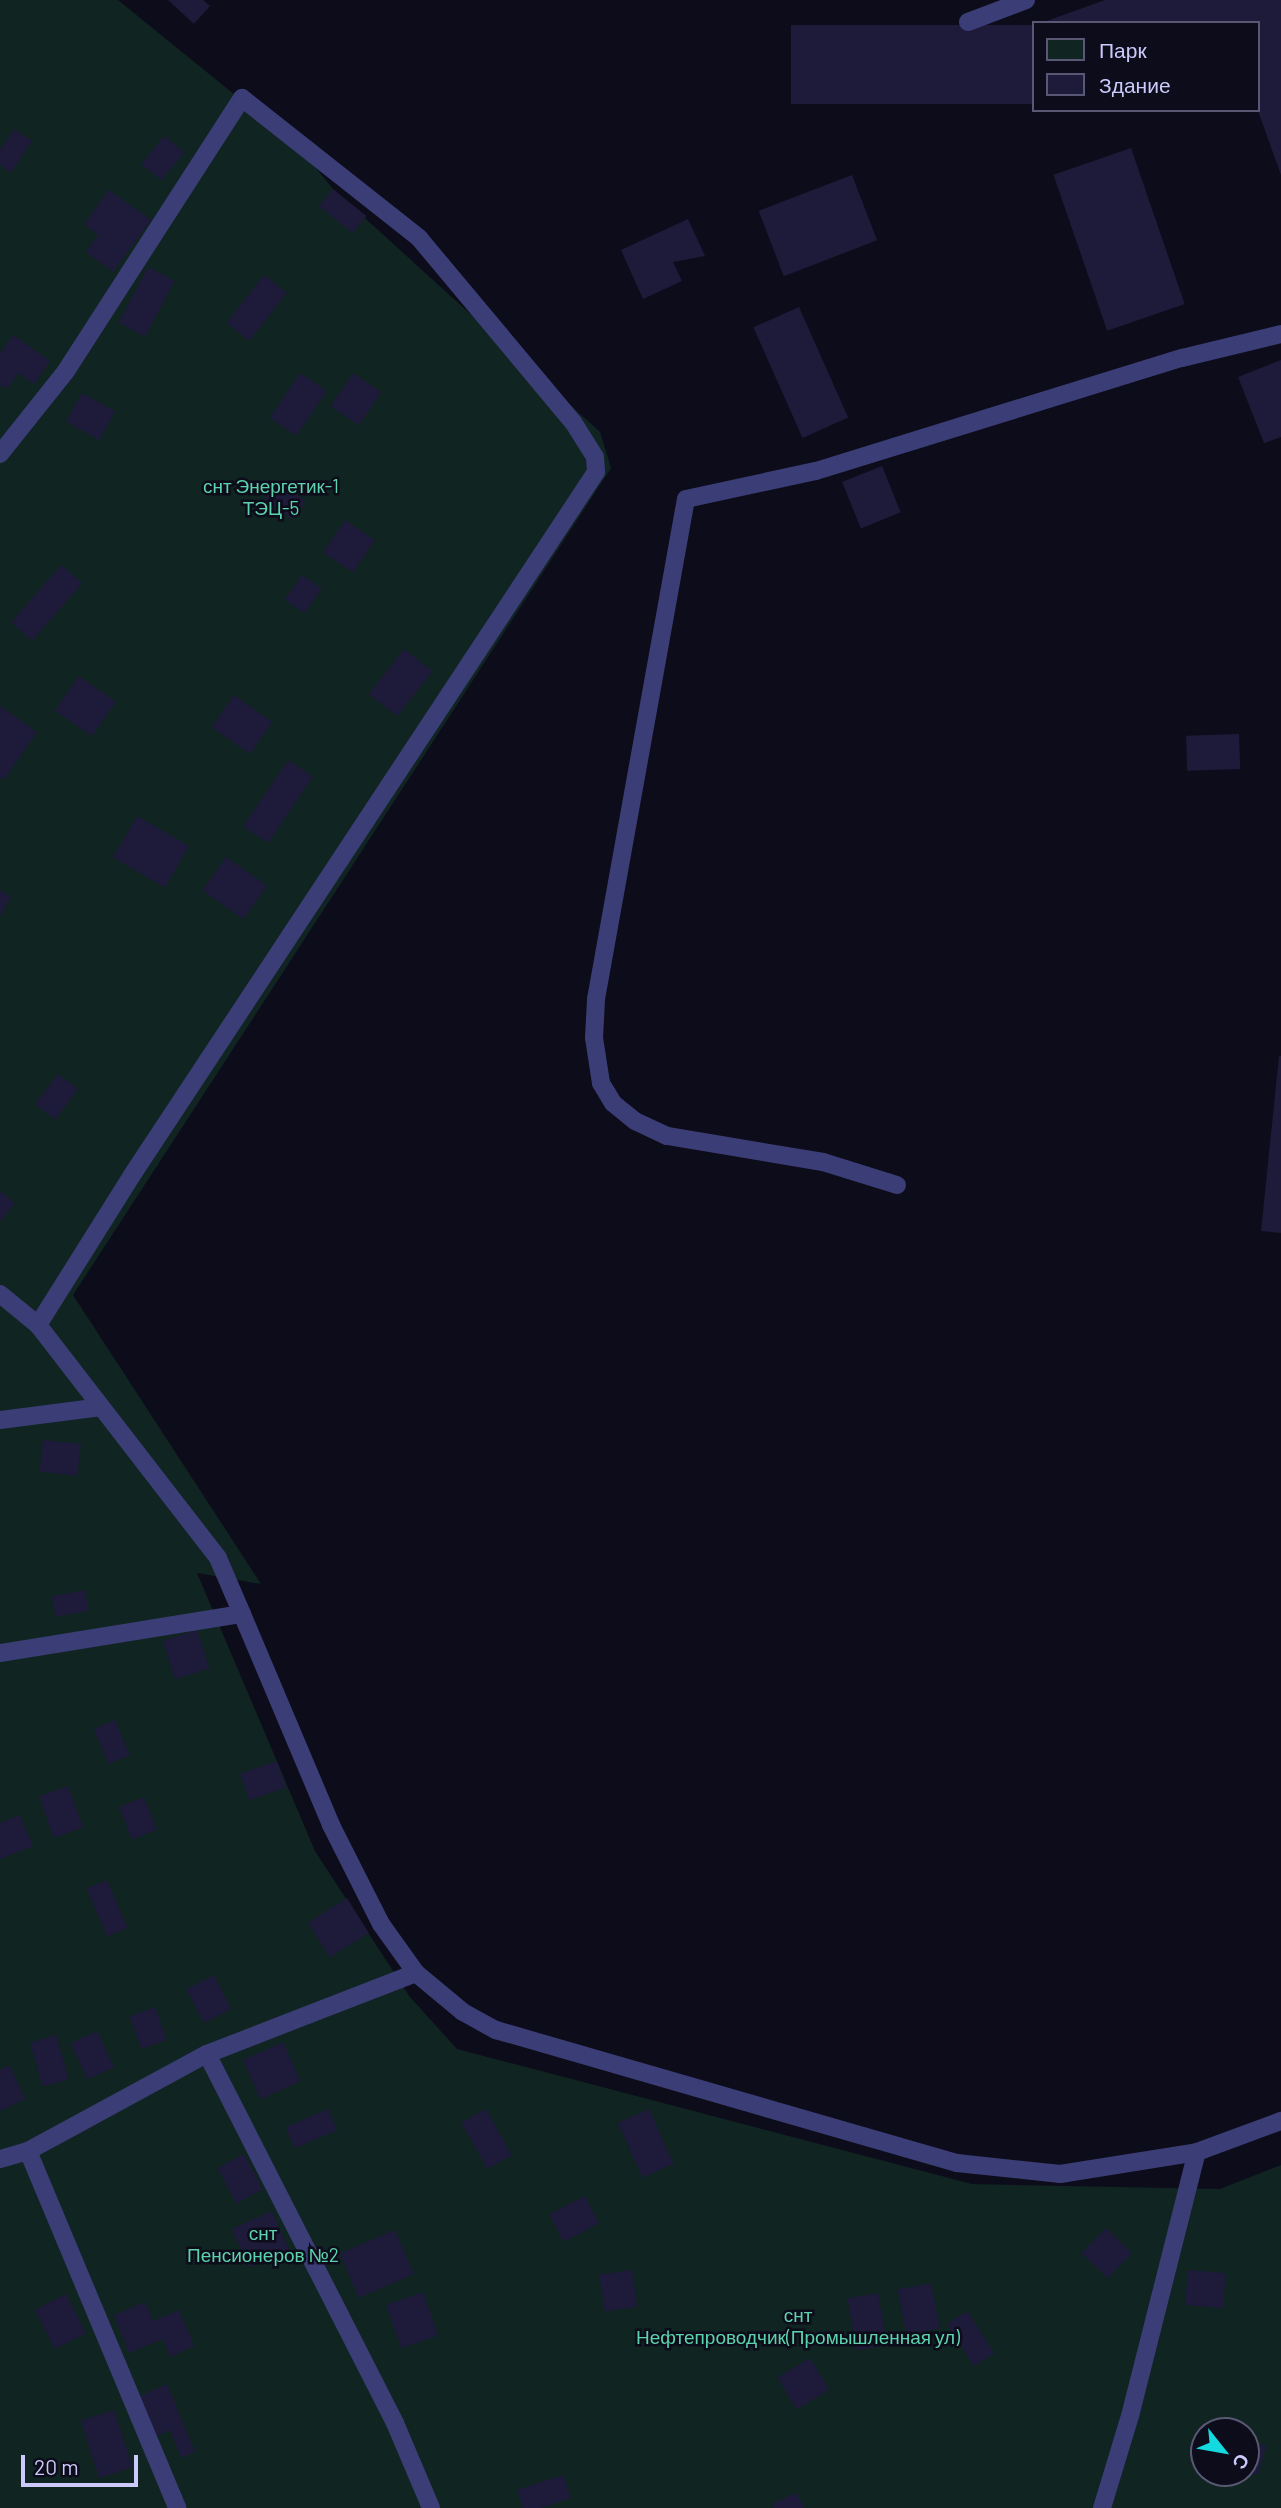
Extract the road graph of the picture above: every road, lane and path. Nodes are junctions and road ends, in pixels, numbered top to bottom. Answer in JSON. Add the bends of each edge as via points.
{"nodes":[{"id":1,"x":1026,"y":0,"type":"edge"},
{"id":2,"x":968,"y":22,"type":"dead end"},
{"id":3,"x":1281,"y":334,"type":"edge"},
{"id":4,"x":0,"y":454,"type":"edge"},
{"id":5,"x":897,"y":1185,"type":"dead end"},
{"id":6,"x":0,"y":1294,"type":"edge"},
{"id":7,"x":38,"y":1325,"type":"junction"},
{"id":8,"x":101,"y":1407,"type":"junction"},
{"id":9,"x":0,"y":1420,"type":"edge"},
{"id":10,"x":242,"y":1614,"type":"junction"},
{"id":11,"x":0,"y":1653,"type":"edge"},
{"id":12,"x":416,"y":1973,"type":"junction"},
{"id":13,"x":207,"y":2054,"type":"junction"},
{"id":14,"x":1281,"y":2121,"type":"edge"},
{"id":15,"x":28,"y":2151,"type":"junction"},
{"id":16,"x":1197,"y":2152,"type":"junction"},
{"id":17,"x":0,"y":2159,"type":"edge"},
{"id":18,"x":177,"y":2508,"type":"edge"},
{"id":19,"x":431,"y":2508,"type":"edge"},
{"id":20,"x":1102,"y":2508,"type":"edge"}],
"edges":[{"from":1,"to":2,"type":"lane"},
{"from":3,"to":5,"type":"lane","via":[[1182,358],[816,471],[686,499],[596,999],[594,1038],[601,1083],[613,1103],[635,1121],[667,1136],[823,1162]]},
{"from":4,"to":7,"type":"lane","via":[[66,371],[242,98],[419,238],[573,422],[594,457],[596,471]]},
{"from":6,"to":7,"type":"lane"},
{"from":7,"to":8,"type":"lane"},
{"from":8,"to":9,"type":"lane"},
{"from":8,"to":10,"type":"lane","via":[[218,1558]]},
{"from":10,"to":11,"type":"lane"},
{"from":10,"to":12,"type":"lane","via":[[331,1825],[381,1924]]},
{"from":12,"to":13,"type":"lane"},
{"from":12,"to":16,"type":"lane","via":[[463,2012],[496,2030],[957,2163],[1060,2174]]},
{"from":13,"to":15,"type":"lane"},
{"from":13,"to":19,"type":"lane","via":[[395,2423]]},
{"from":14,"to":16,"type":"lane"},
{"from":15,"to":17,"type":"lane"},
{"from":15,"to":18,"type":"lane"},
{"from":16,"to":20,"type":"lane"}]}
